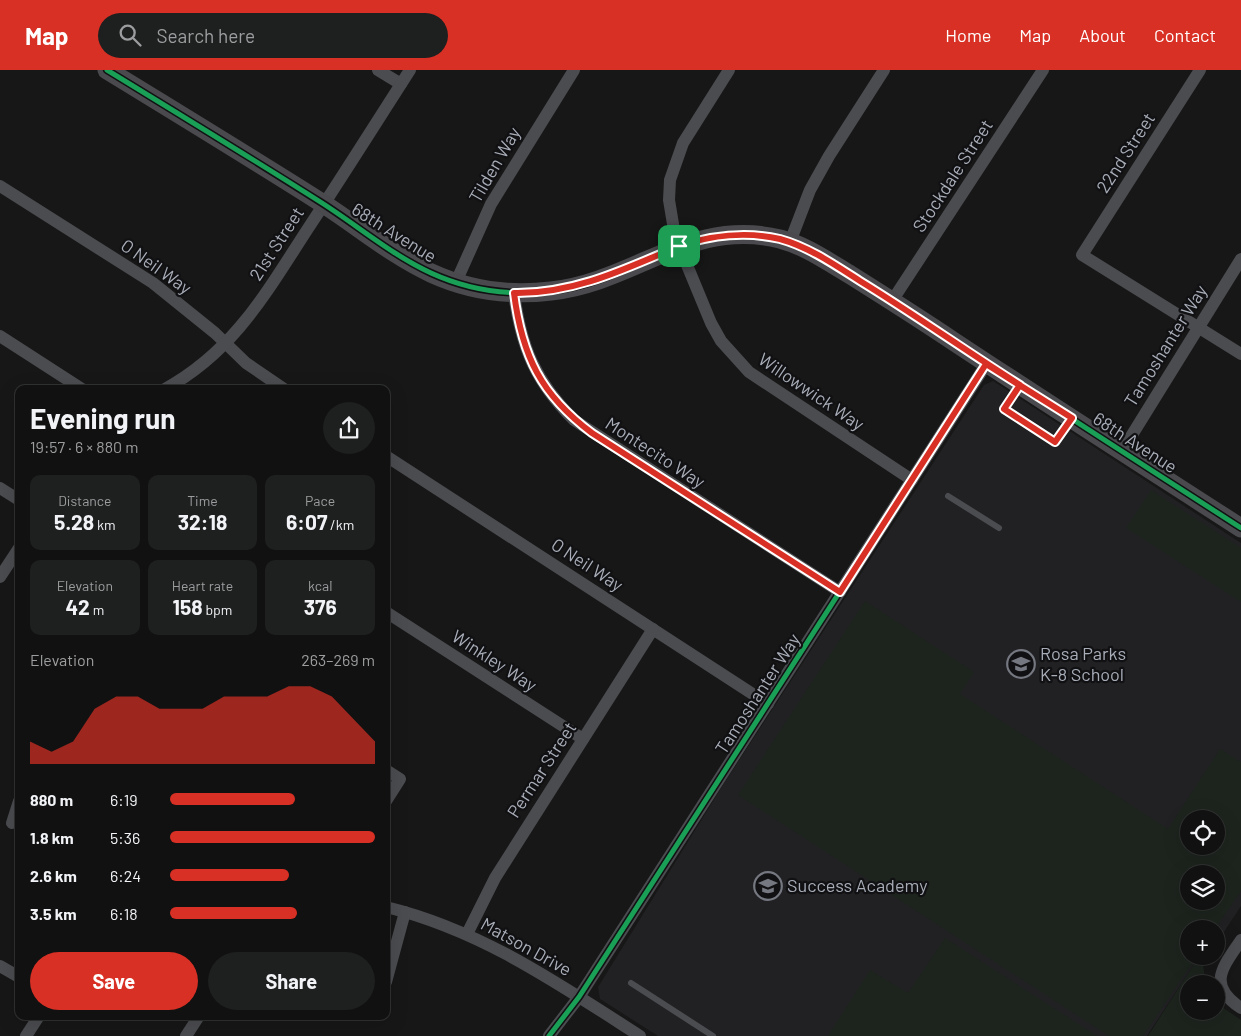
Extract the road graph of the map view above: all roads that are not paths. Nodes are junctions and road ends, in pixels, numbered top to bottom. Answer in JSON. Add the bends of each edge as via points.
{"nodes":[{"id":1,"x":107,"y":70,"type":"edge"},
{"id":2,"x":378,"y":70,"type":"edge"},
{"id":3,"x":410,"y":70,"type":"edge"},
{"id":4,"x":574,"y":70,"type":"edge"},
{"id":5,"x":730,"y":70,"type":"edge"},
{"id":6,"x":884,"y":70,"type":"edge"},
{"id":7,"x":1043,"y":70,"type":"edge"},
{"id":8,"x":1200,"y":70,"type":"edge"},
{"id":9,"x":401,"y":84,"type":"junction"},
{"id":10,"x":0,"y":186,"type":"edge"},
{"id":11,"x":324,"y":204,"type":"junction"},
{"id":12,"x":790,"y":242,"type":"junction"},
{"id":13,"x":679,"y":246,"type":"junction"},
{"id":14,"x":1241,"y":259,"type":"edge"},
{"id":15,"x":456,"y":282,"type":"junction"},
{"id":16,"x":514,"y":293,"type":"junction"},
{"id":17,"x":892,"y":301,"type":"junction"},
{"id":18,"x":1198,"y":327,"type":"junction"},
{"id":19,"x":0,"y":336,"type":"edge"},
{"id":20,"x":226,"y":344,"type":"junction"},
{"id":21,"x":1241,"y":354,"type":"edge"},
{"id":22,"x":986,"y":364,"type":"junction"},
{"id":23,"x":76,"y":385,"type":"edge"},
{"id":24,"x":172,"y":385,"type":"edge"},
{"id":25,"x":278,"y":385,"type":"edge"},
{"id":26,"x":1020,"y":385,"type":"junction"},
{"id":27,"x":1072,"y":418,"type":"junction"},
{"id":28,"x":1122,"y":451,"type":"junction"},
{"id":29,"x":390,"y":459,"type":"edge"},
{"id":30,"x":912,"y":480,"type":"junction"},
{"id":31,"x":0,"y":488,"type":"edge"},
{"id":32,"x":948,"y":496,"type":"dead end"},
{"id":33,"x":15,"y":497,"type":"edge"},
{"id":34,"x":998,"y":528,"type":"dead end"},
{"id":35,"x":1241,"y":528,"type":"edge"},
{"id":36,"x":15,"y":554,"type":"edge"},
{"id":37,"x":0,"y":577,"type":"edge"},
{"id":38,"x":840,"y":592,"type":"junction"},
{"id":39,"x":390,"y":615,"type":"edge"},
{"id":40,"x":653,"y":629,"type":"junction"},
{"id":41,"x":768,"y":704,"type":"junction"},
{"id":42,"x":583,"y":740,"type":"junction"},
{"id":43,"x":390,"y":773,"type":"edge"},
{"id":44,"x":390,"y":795,"type":"edge"},
{"id":45,"x":390,"y":908,"type":"edge"},
{"id":46,"x":405,"y":912,"type":"junction"},
{"id":47,"x":467,"y":934,"type":"junction"},
{"id":48,"x":1241,"y":940,"type":"edge"},
{"id":49,"x":0,"y":966,"type":"edge"},
{"id":50,"x":390,"y":967,"type":"edge"},
{"id":51,"x":15,"y":975,"type":"edge"},
{"id":52,"x":631,"y":983,"type":"dead end"},
{"id":53,"x":580,"y":997,"type":"junction"},
{"id":54,"x":1241,"y":1008,"type":"edge"},
{"id":55,"x":36,"y":1020,"type":"edge"},
{"id":56,"x":196,"y":1020,"type":"edge"},
{"id":57,"x":26,"y":1036,"type":"edge"},
{"id":58,"x":186,"y":1036,"type":"edge"},
{"id":59,"x":548,"y":1036,"type":"edge"},
{"id":60,"x":640,"y":1036,"type":"edge"},
{"id":61,"x":713,"y":1036,"type":"edge"}],
"edges":[{"from":1,"to":11,"type":"street","name":"68th Avenue"},
{"from":2,"to":9,"type":"street"},
{"from":3,"to":9,"type":"street","name":"21st Street"},
{"from":4,"to":15,"type":"street","name":"Tilden Way","via":[[491,204]]},
{"from":5,"to":13,"type":"street","name":"Willowwick Way","via":[[676,157],[669,200]]},
{"from":6,"to":12,"type":"street","via":[[810,190]]},
{"from":7,"to":17,"type":"street","name":"Stockdale Street"},
{"from":8,"to":18,"type":"street","name":"22nd Street","via":[[1082,255]]},
{"from":9,"to":11,"type":"street","name":"21st Street"},
{"from":10,"to":20,"type":"street","name":"O Neil Way","via":[[153,284]]},
{"from":11,"to":15,"type":"street","name":"68th Avenue","via":[[409,262]]},
{"from":11,"to":20,"type":"street","name":"21st Street","via":[[251,316]]},
{"from":12,"to":13,"type":"street","name":"68th Avenue","via":[[736,234],[714,236]]},
{"from":12,"to":17,"type":"street","name":"68th Avenue","via":[[825,259]]},
{"from":13,"to":16,"type":"street","name":"68th Avenue","via":[[576,287]]},
{"from":13,"to":30,"type":"street","name":"Willowwick Way","via":[[710,323],[734,358],[764,384]]},
{"from":14,"to":18,"type":"street","name":"Tamoshanter Way"},
{"from":15,"to":16,"type":"street","name":"68th Avenue"},
{"from":16,"to":38,"type":"street","name":"Montecito Way","via":[[518,325],[534,370],[546,390],[574,420]]},
{"from":17,"to":22,"type":"street","name":"68th Avenue"},
{"from":18,"to":21,"type":"street"},
{"from":18,"to":28,"type":"street","name":"Tamoshanter Way"},
{"from":19,"to":23,"type":"street"},
{"from":20,"to":24,"type":"street","name":"21st Street","via":[[193,373]]},
{"from":20,"to":25,"type":"street","name":"O Neil Way","via":[[246,363]]},
{"from":22,"to":26,"type":"street","name":"68th Avenue"},
{"from":22,"to":30,"type":"street","name":"Tamoshanter Way"},
{"from":26,"to":27,"type":"street","name":"68th Avenue"},
{"from":26,"to":27,"type":"lane","via":[[1004,409],[1055,442]]},
{"from":27,"to":28,"type":"street","name":"68th Avenue"},
{"from":28,"to":35,"type":"street","name":"68th Avenue"},
{"from":29,"to":40,"type":"street","name":"O Neil Way"},
{"from":30,"to":38,"type":"street","name":"Tamoshanter Way"},
{"from":31,"to":33,"type":"street"},
{"from":32,"to":34,"type":"lane"},
{"from":36,"to":37,"type":"street"},
{"from":38,"to":41,"type":"street","name":"Tamoshanter Way"},
{"from":39,"to":42,"type":"street","name":"Winkley Way"},
{"from":40,"to":41,"type":"street","name":"O Neil Way"},
{"from":40,"to":42,"type":"street","name":"Permar Street"},
{"from":41,"to":53,"type":"street","name":"Tamoshanter Way"},
{"from":42,"to":47,"type":"street","name":"Permar Street","via":[[495,878]]},
{"from":43,"to":44,"type":"street","via":[[400,779]]},
{"from":45,"to":46,"type":"street","name":"Matson Drive"},
{"from":46,"to":47,"type":"street","name":"Matson Drive"},
{"from":46,"to":50,"type":"street"},
{"from":47,"to":53,"type":"street","name":"Matson Drive","via":[[529,965]]},
{"from":48,"to":54,"type":"street","via":[[1223,968],[1220,983],[1225,995]]},
{"from":49,"to":51,"type":"street"},
{"from":52,"to":61,"type":"lane"},
{"from":53,"to":59,"type":"street","name":"Tamoshanter Way"},
{"from":53,"to":60,"type":"street","name":"Matson Drive"},
{"from":55,"to":57,"type":"street"},
{"from":56,"to":58,"type":"street"}]}
